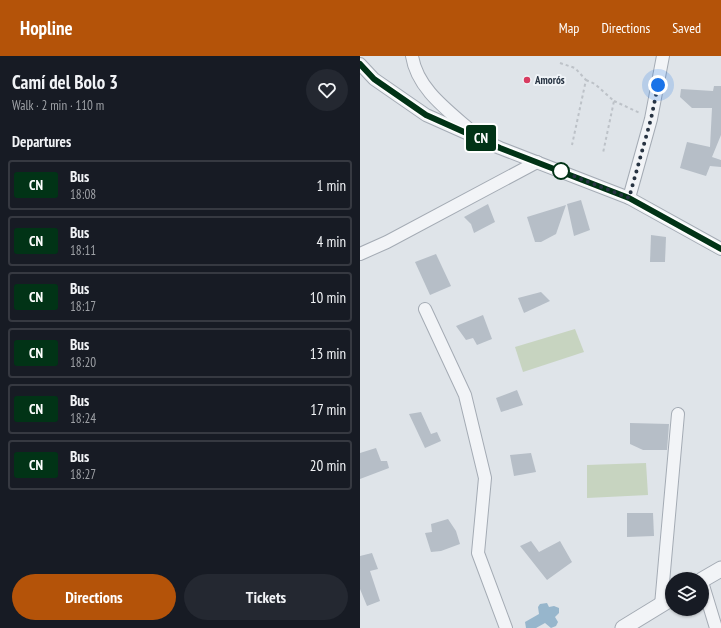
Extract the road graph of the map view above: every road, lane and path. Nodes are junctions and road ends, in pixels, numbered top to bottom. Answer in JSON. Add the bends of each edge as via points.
{"nodes":[{"id":1,"x":412,"y":56,"type":"edge"},
{"id":2,"x":663,"y":56,"type":"edge"},
{"id":3,"x":560,"y":63,"type":"dead end"},
{"id":4,"x":360,"y":64,"type":"edge"},
{"id":5,"x":586,"y":80,"type":"junction"},
{"id":6,"x":614,"y":101,"type":"junction"},
{"id":7,"x":652,"y":116,"type":"junction"},
{"id":8,"x":475,"y":136,"type":"junction"},
{"id":9,"x":572,"y":145,"type":"dead end"},
{"id":10,"x":603,"y":153,"type":"dead end"},
{"id":11,"x":537,"y":162,"type":"junction"},
{"id":12,"x":629,"y":198,"type":"junction"},
{"id":13,"x":721,"y":249,"type":"edge"},
{"id":14,"x":360,"y":254,"type":"edge"},
{"id":15,"x":425,"y":309,"type":"dead end"},
{"id":16,"x":678,"y":414,"type":"dead end"},
{"id":17,"x":721,"y":569,"type":"edge"},
{"id":18,"x":668,"y":572,"type":"edge"},
{"id":19,"x":709,"y":577,"type":"edge"},
{"id":20,"x":665,"y":602,"type":"edge"},
{"id":21,"x":709,"y":604,"type":"edge"},
{"id":22,"x":506,"y":628,"type":"edge"},
{"id":23,"x":623,"y":628,"type":"edge"},
{"id":24,"x":716,"y":628,"type":"edge"}],
"edges":[{"from":1,"to":8,"type":"street","via":[[428,92]]},
{"from":2,"to":7,"type":"street"},
{"from":3,"to":5,"type":"path","via":[[575,68]]},
{"from":4,"to":8,"type":"street","via":[[374,79],[426,115]]},
{"from":5,"to":6,"type":"path","via":[[595,84]]},
{"from":5,"to":9,"type":"path"},
{"from":6,"to":7,"type":"path"},
{"from":6,"to":10,"type":"path"},
{"from":7,"to":12,"type":"street"},
{"from":8,"to":11,"type":"street"},
{"from":11,"to":12,"type":"street"},
{"from":11,"to":14,"type":"street"},
{"from":12,"to":13,"type":"street"},
{"from":15,"to":22,"type":"street","via":[[464,395],[485,478],[478,553]]},
{"from":16,"to":18,"type":"street"},
{"from":17,"to":19,"type":"street"},
{"from":20,"to":23,"type":"street"},
{"from":21,"to":24,"type":"street"}]}
